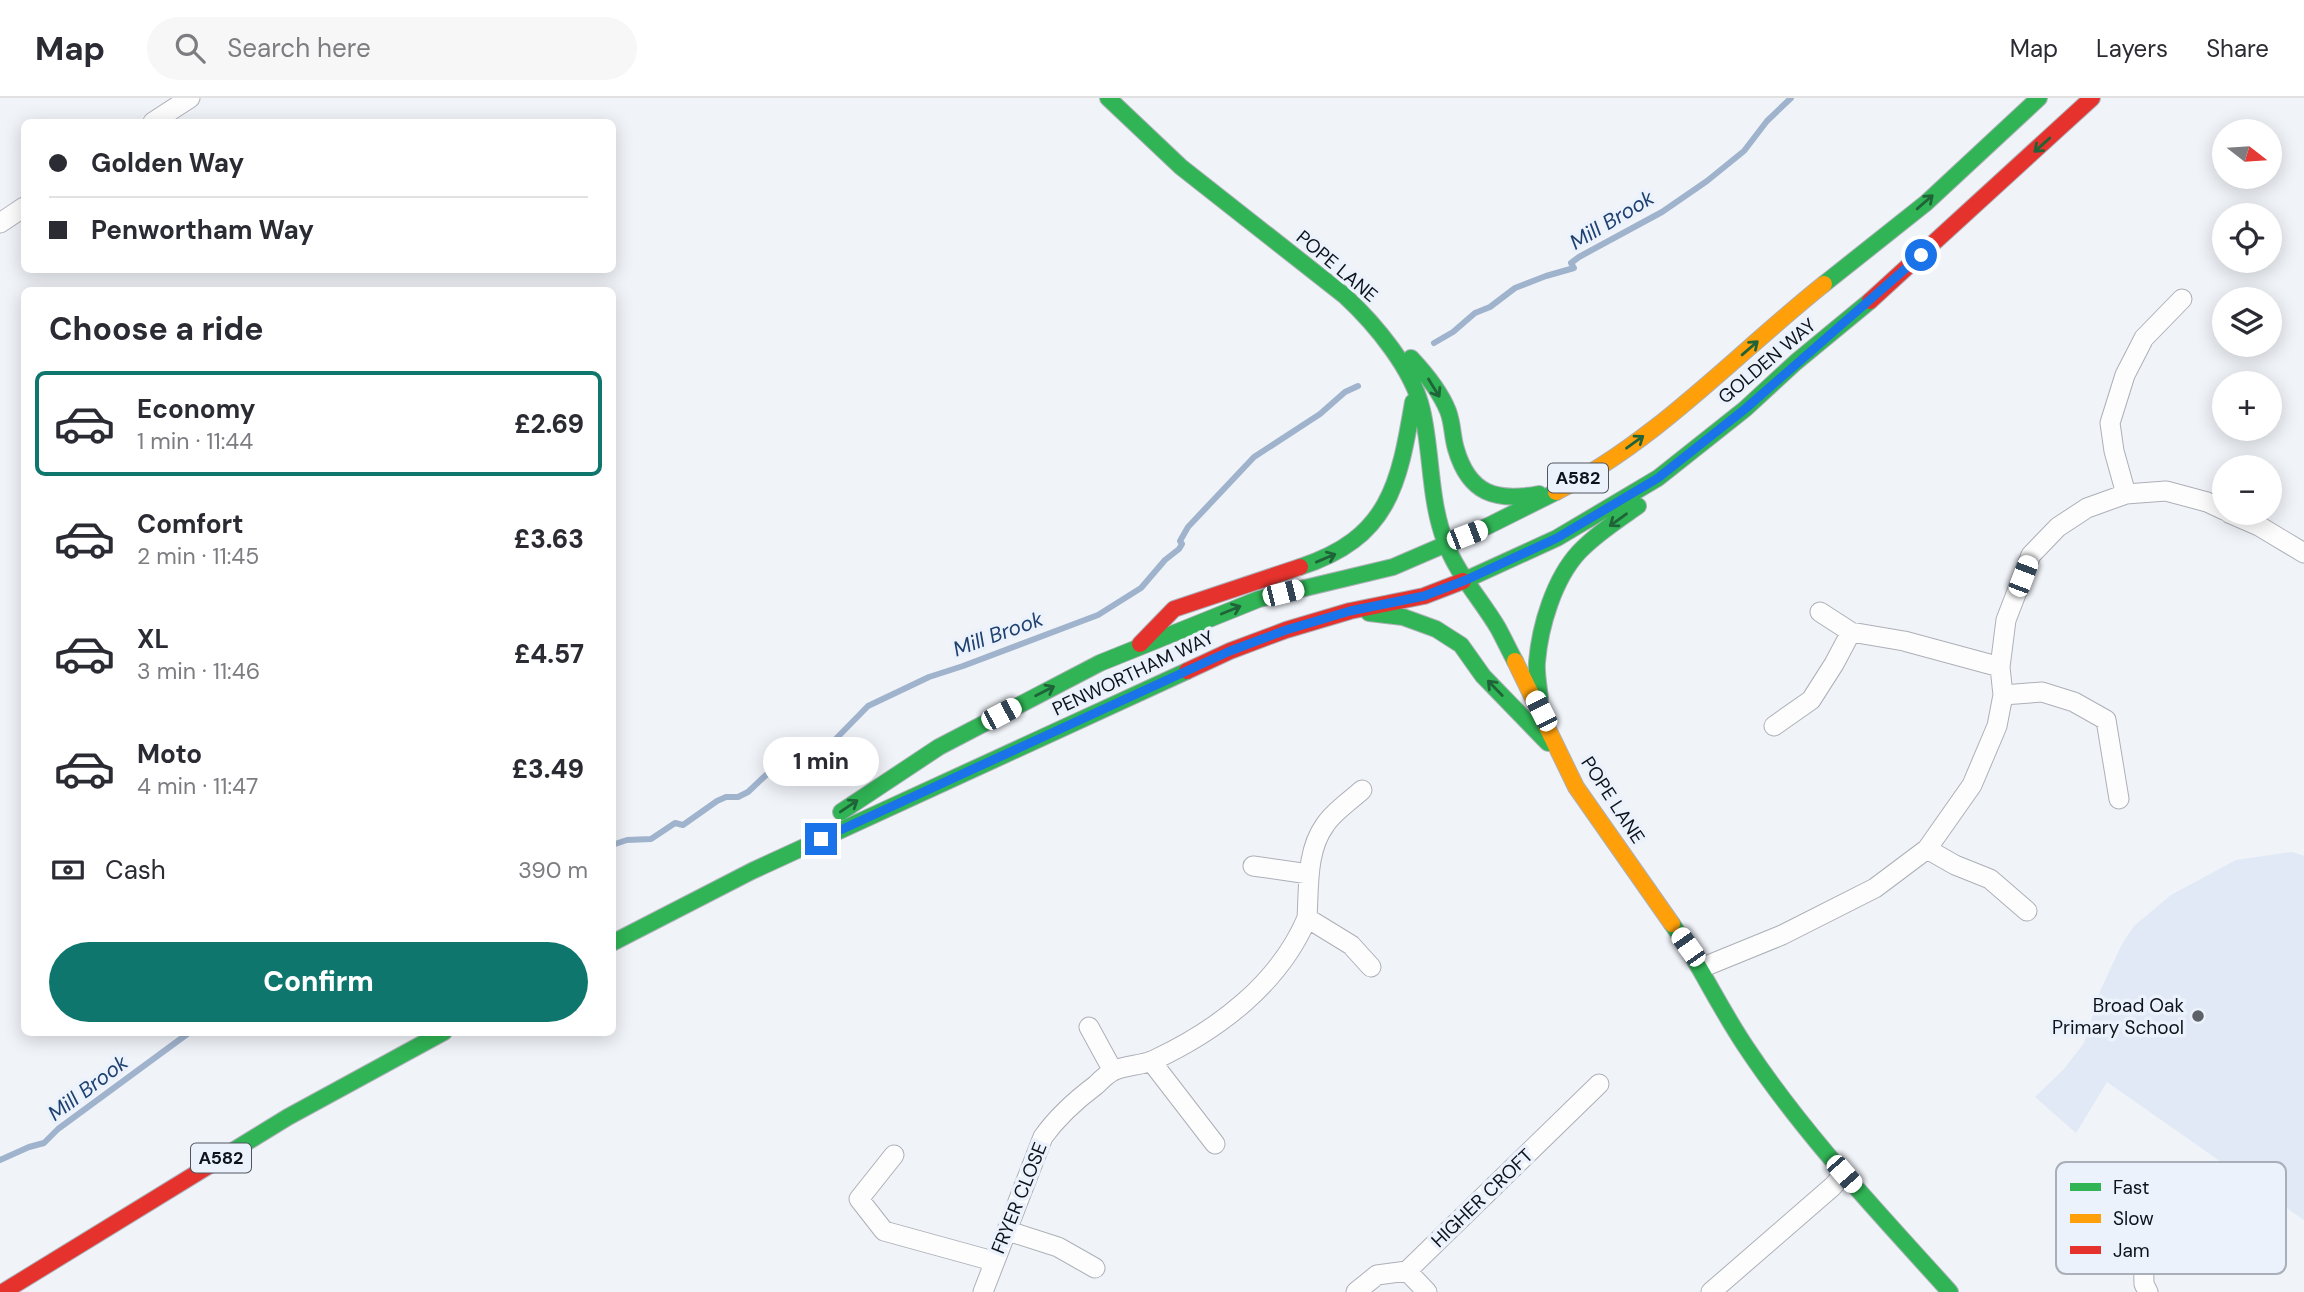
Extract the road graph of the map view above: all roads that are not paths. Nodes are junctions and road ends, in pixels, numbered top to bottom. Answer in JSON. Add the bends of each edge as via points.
{"nodes":[{"id":1,"x":190,"y":98,"type":"edge"},
{"id":2,"x":1108,"y":98,"type":"edge"},
{"id":3,"x":2039,"y":98,"type":"edge"},
{"id":4,"x":2092,"y":98,"type":"edge"},
{"id":5,"x":158,"y":119,"type":"edge"},
{"id":6,"x":21,"y":208,"type":"edge"},
{"id":7,"x":0,"y":223,"type":"edge"},
{"id":8,"x":2182,"y":299,"type":"dead end"},
{"id":9,"x":1386,"y":342,"type":"junction"},
{"id":10,"x":1796,"y":362,"type":"junction"},
{"id":11,"x":1415,"y":390,"type":"junction"},
{"id":12,"x":1561,"y":489,"type":"junction"},
{"id":13,"x":2126,"y":494,"type":"junction"},
{"id":14,"x":2212,"y":504,"type":"edge"},
{"id":15,"x":2257,"y":525,"type":"edge"},
{"id":16,"x":1445,"y":543,"type":"junction"},
{"id":17,"x":2304,"y":553,"type":"edge"},
{"id":18,"x":1466,"y":580,"type":"junction"},
{"id":19,"x":1350,"y":611,"type":"junction"},
{"id":20,"x":1819,"y":612,"type":"dead end"},
{"id":21,"x":1851,"y":632,"type":"junction"},
{"id":22,"x":1136,"y":648,"type":"junction"},
{"id":23,"x":2000,"y":667,"type":"junction"},
{"id":24,"x":2003,"y":695,"type":"junction"},
{"id":25,"x":1541,"y":711,"type":"junction"},
{"id":26,"x":1774,"y":726,"type":"dead end"},
{"id":27,"x":1559,"y":754,"type":"junction"},
{"id":28,"x":1362,"y":790,"type":"dead end"},
{"id":29,"x":2119,"y":800,"type":"dead end"},
{"id":30,"x":1927,"y":849,"type":"junction"},
{"id":31,"x":1253,"y":866,"type":"dead end"},
{"id":32,"x":752,"y":871,"type":"junction"},
{"id":33,"x":1309,"y":874,"type":"junction"},
{"id":34,"x":2027,"y":911,"type":"dead end"},
{"id":35,"x":1307,"y":918,"type":"junction"},
{"id":36,"x":616,"y":941,"type":"edge"},
{"id":37,"x":1371,"y":967,"type":"dead end"},
{"id":38,"x":1701,"y":968,"type":"junction"},
{"id":39,"x":1089,"y":1027,"type":"dead end"},
{"id":40,"x":437,"y":1036,"type":"edge"},
{"id":41,"x":1152,"y":1061,"type":"junction"},
{"id":42,"x":1113,"y":1071,"type":"junction"},
{"id":43,"x":1599,"y":1084,"type":"dead end"},
{"id":44,"x":1215,"y":1144,"type":"dead end"},
{"id":45,"x":894,"y":1155,"type":"dead end"},
{"id":46,"x":1844,"y":1174,"type":"junction"},
{"id":47,"x":1008,"y":1231,"type":"junction"},
{"id":48,"x":993,"y":1261,"type":"junction"},
{"id":49,"x":1095,"y":1268,"type":"dead end"},
{"id":50,"x":1408,"y":1271,"type":"junction"},
{"id":51,"x":2144,"y":1274,"type":"edge"},
{"id":52,"x":3,"y":1292,"type":"edge"},
{"id":53,"x":983,"y":1292,"type":"edge"},
{"id":54,"x":1356,"y":1292,"type":"edge"},
{"id":55,"x":1427,"y":1292,"type":"edge"},
{"id":56,"x":1711,"y":1292,"type":"edge"},
{"id":57,"x":1950,"y":1292,"type":"edge"},
{"id":58,"x":2148,"y":1292,"type":"edge"}],
"edges":[{"from":1,"to":5,"type":"street"},
{"from":2,"to":9,"type":"main road","name":"POPE LANE","via":[[1181,167],[1345,296]]},
{"from":12,"to":3,"type":"main road","name":"GOLDEN WAY","number":"A582","one_way":true,"via":[[1632,445],[1699,393],[1926,202]]},
{"from":4,"to":10,"type":"main road","name":"GOLDEN WAY","number":"A582","one_way":true,"via":[[1848,321]]},
{"from":6,"to":7,"type":"street"},
{"from":8,"to":13,"type":"street","via":[[2144,338],[2125,375],[2110,423]]},
{"from":9,"to":11,"type":"main road","name":"POPE LANE"},
{"from":9,"to":12,"type":"main road","one_way":true,"via":[[1412,359],[1427,376],[1450,417],[1468,479],[1482,492],[1504,499]]},
{"from":10,"to":18,"type":"main road","name":"GOLDEN WAY","number":"A582","via":[[1658,478],[1557,538]]},
{"from":10,"to":25,"type":"main road","one_way":true,"via":[[1768,403],[1735,434],[1577,554],[1558,587],[1545,627],[1537,662]]},
{"from":11,"to":16,"type":"main road","name":"POPE LANE"},
{"from":22,"to":11,"type":"main road","one_way":true,"via":[[1174,609],[1323,560],[1367,532],[1391,495],[1400,469]]},
{"from":12,"to":16,"type":"main road","name":"GOLDEN WAY","number":"A582"},
{"from":13,"to":14,"type":"street","via":[[2166,491]]},
{"from":13,"to":23,"type":"street","via":[[2087,508],[2058,527],[2031,555],[2006,620]]},
{"from":15,"to":17,"type":"street"},
{"from":16,"to":18,"type":"main road","name":"POPE LANE"},
{"from":22,"to":16,"type":"main road","name":"PENWORTHAM WAY","number":"A582","one_way":true,"via":[[1259,599],[1393,567]]},
{"from":18,"to":19,"type":"main road","name":"PENWORTHAM WAY","number":"A582","via":[[1424,596]]},
{"from":18,"to":25,"type":"main road","name":"POPE LANE","via":[[1498,628]]},
{"from":27,"to":19,"type":"main road","one_way":true,"via":[[1483,676],[1461,645],[1436,629],[1403,617]]},
{"from":19,"to":32,"type":"main road","name":"PENWORTHAM WAY","number":"A582","via":[[1230,651]]},
{"from":20,"to":21,"type":"street"},
{"from":21,"to":23,"type":"street"},
{"from":21,"to":26,"type":"street","via":[[1811,700]]},
{"from":32,"to":22,"type":"main road","name":"PENWORTHAM WAY","number":"A582","one_way":true,"via":[[939,747]]},
{"from":23,"to":24,"type":"street"},
{"from":24,"to":29,"type":"street","via":[[2042,692],[2074,702],[2106,720]]},
{"from":24,"to":30,"type":"street","via":[[1997,726],[1972,785]]},
{"from":25,"to":27,"type":"main road","name":"POPE LANE"},
{"from":27,"to":38,"type":"main road","name":"POPE LANE","via":[[1576,787]]},
{"from":28,"to":33,"type":"street","via":[[1325,824]]},
{"from":30,"to":34,"type":"street","via":[[1990,879]]},
{"from":30,"to":38,"type":"street","via":[[1875,888],[1782,935]]},
{"from":31,"to":33,"type":"street"},
{"from":32,"to":36,"type":"main road","name":"PENWORTHAM WAY","number":"A582"},
{"from":33,"to":35,"type":"street"},
{"from":35,"to":37,"type":"street","via":[[1351,945]]},
{"from":35,"to":41,"type":"street","name":"FRYER CLOSE","via":[[1277,970],[1244,1003],[1202,1034]]},
{"from":38,"to":46,"type":"main road","name":"POPE LANE","via":[[1745,1046]]},
{"from":39,"to":42,"type":"street"},
{"from":40,"to":52,"type":"main road","number":"A582","via":[[288,1117]]},
{"from":41,"to":42,"type":"street","name":"FRYER CLOSE"},
{"from":41,"to":44,"type":"street"},
{"from":42,"to":47,"type":"street","name":"FRYER CLOSE","via":[[1075,1101],[1043,1137]]},
{"from":43,"to":50,"type":"street","name":"HIGHER CROFT"},
{"from":45,"to":48,"type":"street","via":[[859,1199],[884,1231]]},
{"from":46,"to":56,"type":"street"},
{"from":46,"to":57,"type":"main road","name":"POPE LANE"},
{"from":47,"to":48,"type":"street","name":"FRYER CLOSE"},
{"from":47,"to":49,"type":"street","via":[[1058,1247]]},
{"from":48,"to":53,"type":"street","name":"FRYER CLOSE"},
{"from":50,"to":54,"type":"street","via":[[1377,1275]]},
{"from":50,"to":55,"type":"street"},
{"from":51,"to":58,"type":"street"}]}
